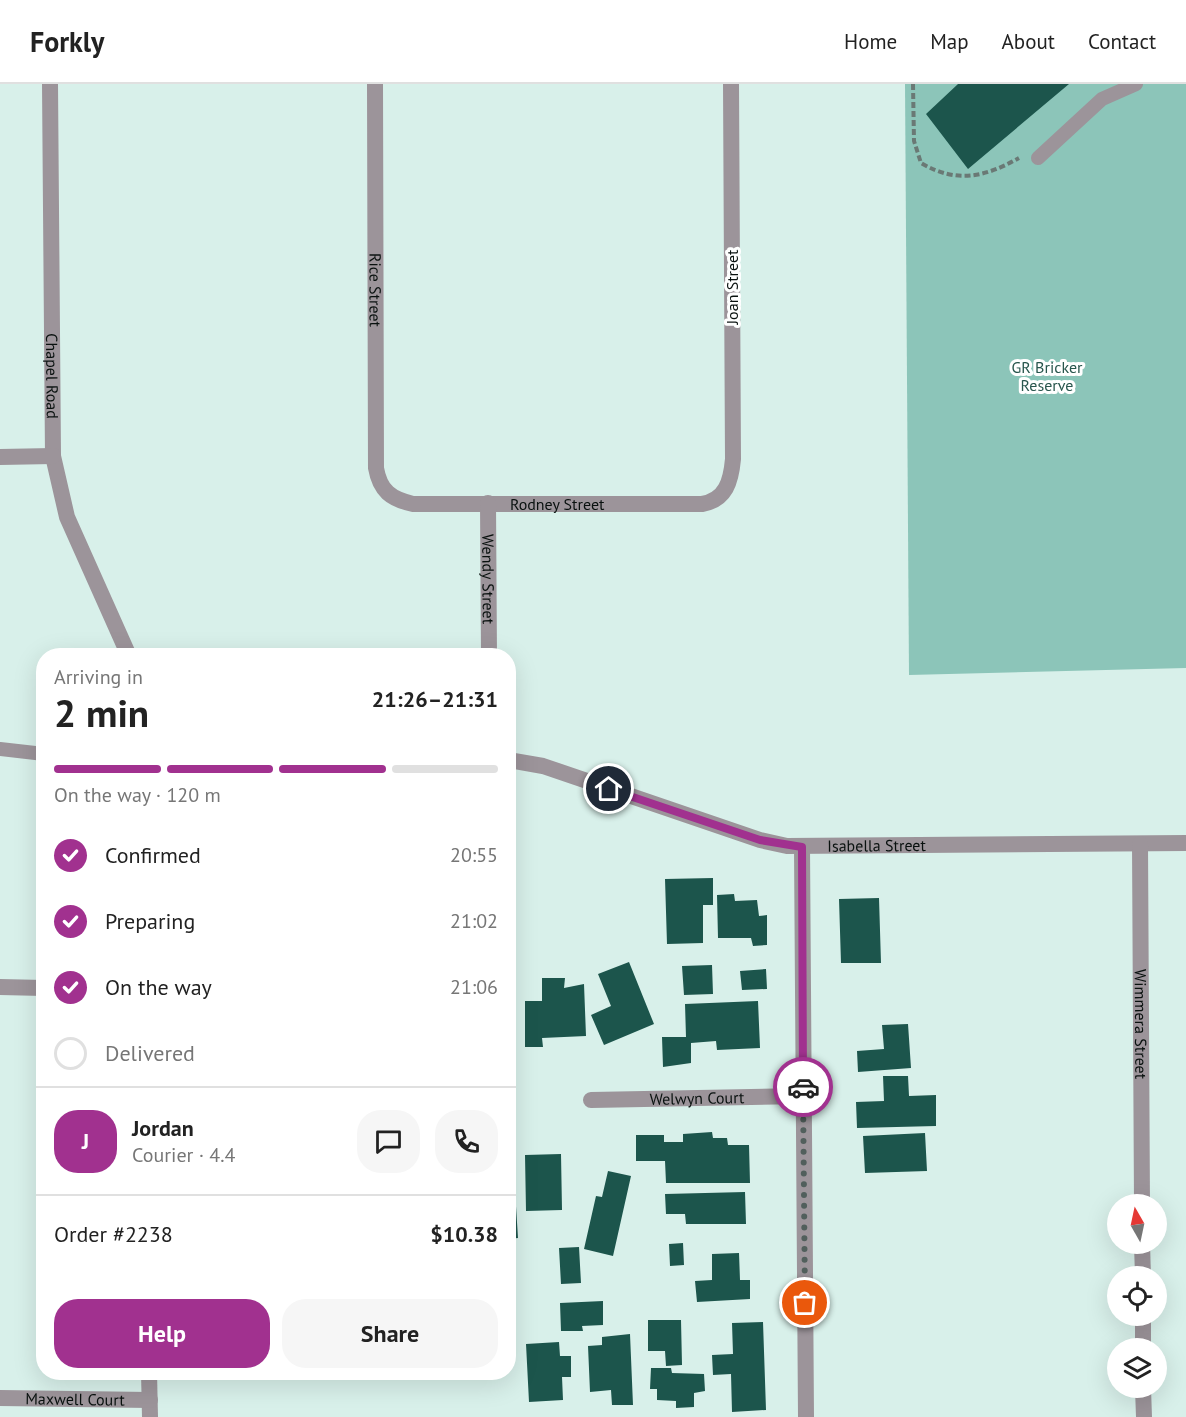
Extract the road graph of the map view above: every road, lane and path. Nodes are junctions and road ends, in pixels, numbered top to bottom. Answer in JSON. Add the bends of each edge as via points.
{"nodes":[{"id":1,"x":50,"y":84,"type":"edge"},
{"id":2,"x":375,"y":84,"type":"edge"},
{"id":3,"x":731,"y":84,"type":"edge"},
{"id":4,"x":913,"y":84,"type":"edge"},
{"id":5,"x":1136,"y":84,"type":"edge"},
{"id":6,"x":1038,"y":158,"type":"joint"},
{"id":7,"x":53,"y":456,"type":"junction"},
{"id":8,"x":0,"y":457,"type":"edge"},
{"id":9,"x":727,"y":489,"type":"joint"},
{"id":10,"x":386,"y":492,"type":"joint"},
{"id":11,"x":488,"y":503,"type":"junction"},
{"id":12,"x":125,"y":648,"type":"edge"},
{"id":13,"x":489,"y":648,"type":"edge"},
{"id":14,"x":0,"y":749,"type":"edge"},
{"id":15,"x":36,"y":753,"type":"edge"},
{"id":16,"x":516,"y":761,"type":"edge"},
{"id":17,"x":1186,"y":843,"type":"edge"},
{"id":18,"x":1140,"y":844,"type":"junction"},
{"id":19,"x":802,"y":847,"type":"junction"},
{"id":20,"x":0,"y":987,"type":"edge"},
{"id":21,"x":36,"y":988,"type":"edge"},
{"id":22,"x":803,"y":1096,"type":"junction"},
{"id":23,"x":591,"y":1100,"type":"dead end"},
{"id":24,"x":1142,"y":1194,"type":"edge"},
{"id":25,"x":149,"y":1380,"type":"edge"},
{"id":26,"x":0,"y":1398,"type":"edge"},
{"id":27,"x":1143,"y":1398,"type":"edge"},
{"id":28,"x":150,"y":1400,"type":"junction"},
{"id":29,"x":150,"y":1417,"type":"edge"},
{"id":30,"x":806,"y":1417,"type":"edge"},
{"id":31,"x":1143,"y":1417,"type":"edge"}],
"edges":[{"from":1,"to":7,"type":"street","name":"Chapel Road"},
{"from":2,"to":10,"type":"street","name":"Rice Street","via":[[376,468]]},
{"from":3,"to":9,"type":"street","name":"Joan Street","via":[[733,459]]},
{"from":4,"to":6,"type":"path","via":[[914,141],[921,163],[938,173],[977,176],[1029,154]]},
{"from":5,"to":6,"type":"lane","via":[[1102,99]]},
{"from":7,"to":8,"type":"street"},
{"from":7,"to":12,"type":"street","name":"Chapel Road","via":[[66,517]]},
{"from":9,"to":11,"type":"street","name":"Rodney Street","via":[[719,498],[702,504]]},
{"from":10,"to":11,"type":"street","name":"Rodney Street","via":[[401,502],[413,504]]},
{"from":11,"to":13,"type":"street","name":"Wendy Street"},
{"from":14,"to":15,"type":"lane"},
{"from":16,"to":19,"type":"street","name":"Isabella Street","via":[[543,766],[760,840]]},
{"from":17,"to":18,"type":"street","name":"Isabella Street"},
{"from":18,"to":19,"type":"street","name":"Isabella Street"},
{"from":18,"to":24,"type":"street","name":"Wimmera Street"},
{"from":19,"to":22,"type":"street"},
{"from":20,"to":21,"type":"street"},
{"from":22,"to":23,"type":"street","name":"Welwyn Court"},
{"from":22,"to":30,"type":"street"},
{"from":25,"to":28,"type":"street"},
{"from":26,"to":28,"type":"street","name":"Maxwell Court"},
{"from":27,"to":31,"type":"street"},
{"from":28,"to":29,"type":"street"}]}
